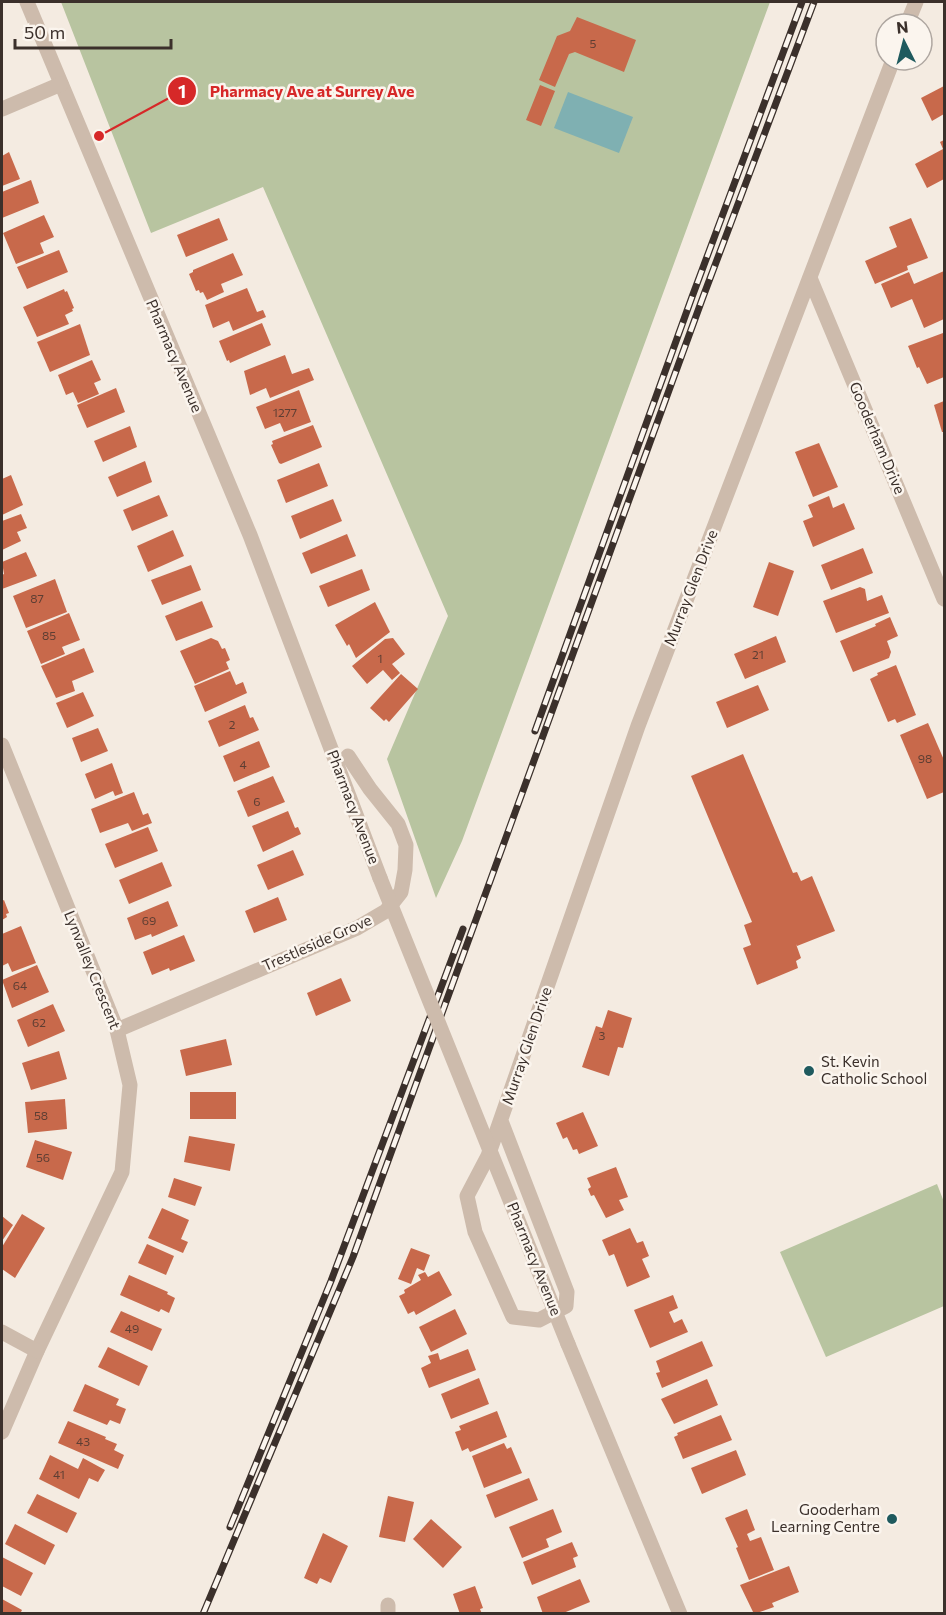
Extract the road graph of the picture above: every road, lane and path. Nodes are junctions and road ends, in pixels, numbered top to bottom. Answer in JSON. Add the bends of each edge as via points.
{"nodes":[{"id":1,"x":27,"y":2,"type":"edge"},
{"id":2,"x":888,"y":72,"type":"edge"},
{"id":3,"x":61,"y":84,"type":"junction"},
{"id":4,"x":2,"y":109,"type":"edge"},
{"id":5,"x":810,"y":278,"type":"junction"},
{"id":6,"x":945,"y":599,"type":"edge"},
{"id":7,"x":2,"y":745,"type":"edge"},
{"id":8,"x":348,"y":756,"type":"dead end"},
{"id":9,"x":117,"y":1030,"type":"junction"},
{"id":10,"x":501,"y":1121,"type":"junction"},
{"id":11,"x":2,"y":1332,"type":"edge"},
{"id":12,"x":37,"y":1351,"type":"junction"},
{"id":13,"x":2,"y":1432,"type":"edge"},
{"id":14,"x":680,"y":1614,"type":"edge"}],
"edges":[{"from":1,"to":3,"type":"street","name":"Pharmacy Avenue"},
{"from":2,"to":5,"type":"street","name":"Murray Glen Drive"},
{"from":3,"to":4,"type":"street"},
{"from":3,"to":14,"type":"street","name":"Pharmacy Avenue","bridge":true,"via":[[249,536],[380,878]]},
{"from":5,"to":6,"type":"street","name":"Gooderham Drive"},
{"from":5,"to":10,"type":"street","name":"Murray Glen Drive","via":[[638,726]]},
{"from":7,"to":9,"type":"street","name":"Lynvalley Crescent"},
{"from":8,"to":9,"type":"street","name":"Trestleside Grove","via":[[398,824],[406,845],[400,892],[386,911],[357,928]]},
{"from":9,"to":12,"type":"street","name":"Lynvalley Crescent","via":[[130,1085],[122,1172]]},
{"from":10,"to":10,"type":"street","name":"Murray Glen Drive","via":[[567,1292],[566,1306],[539,1320],[513,1317],[475,1232],[467,1196]]},
{"from":11,"to":12,"type":"street"},
{"from":12,"to":13,"type":"street","name":"Lynvalley Crescent"}]}
